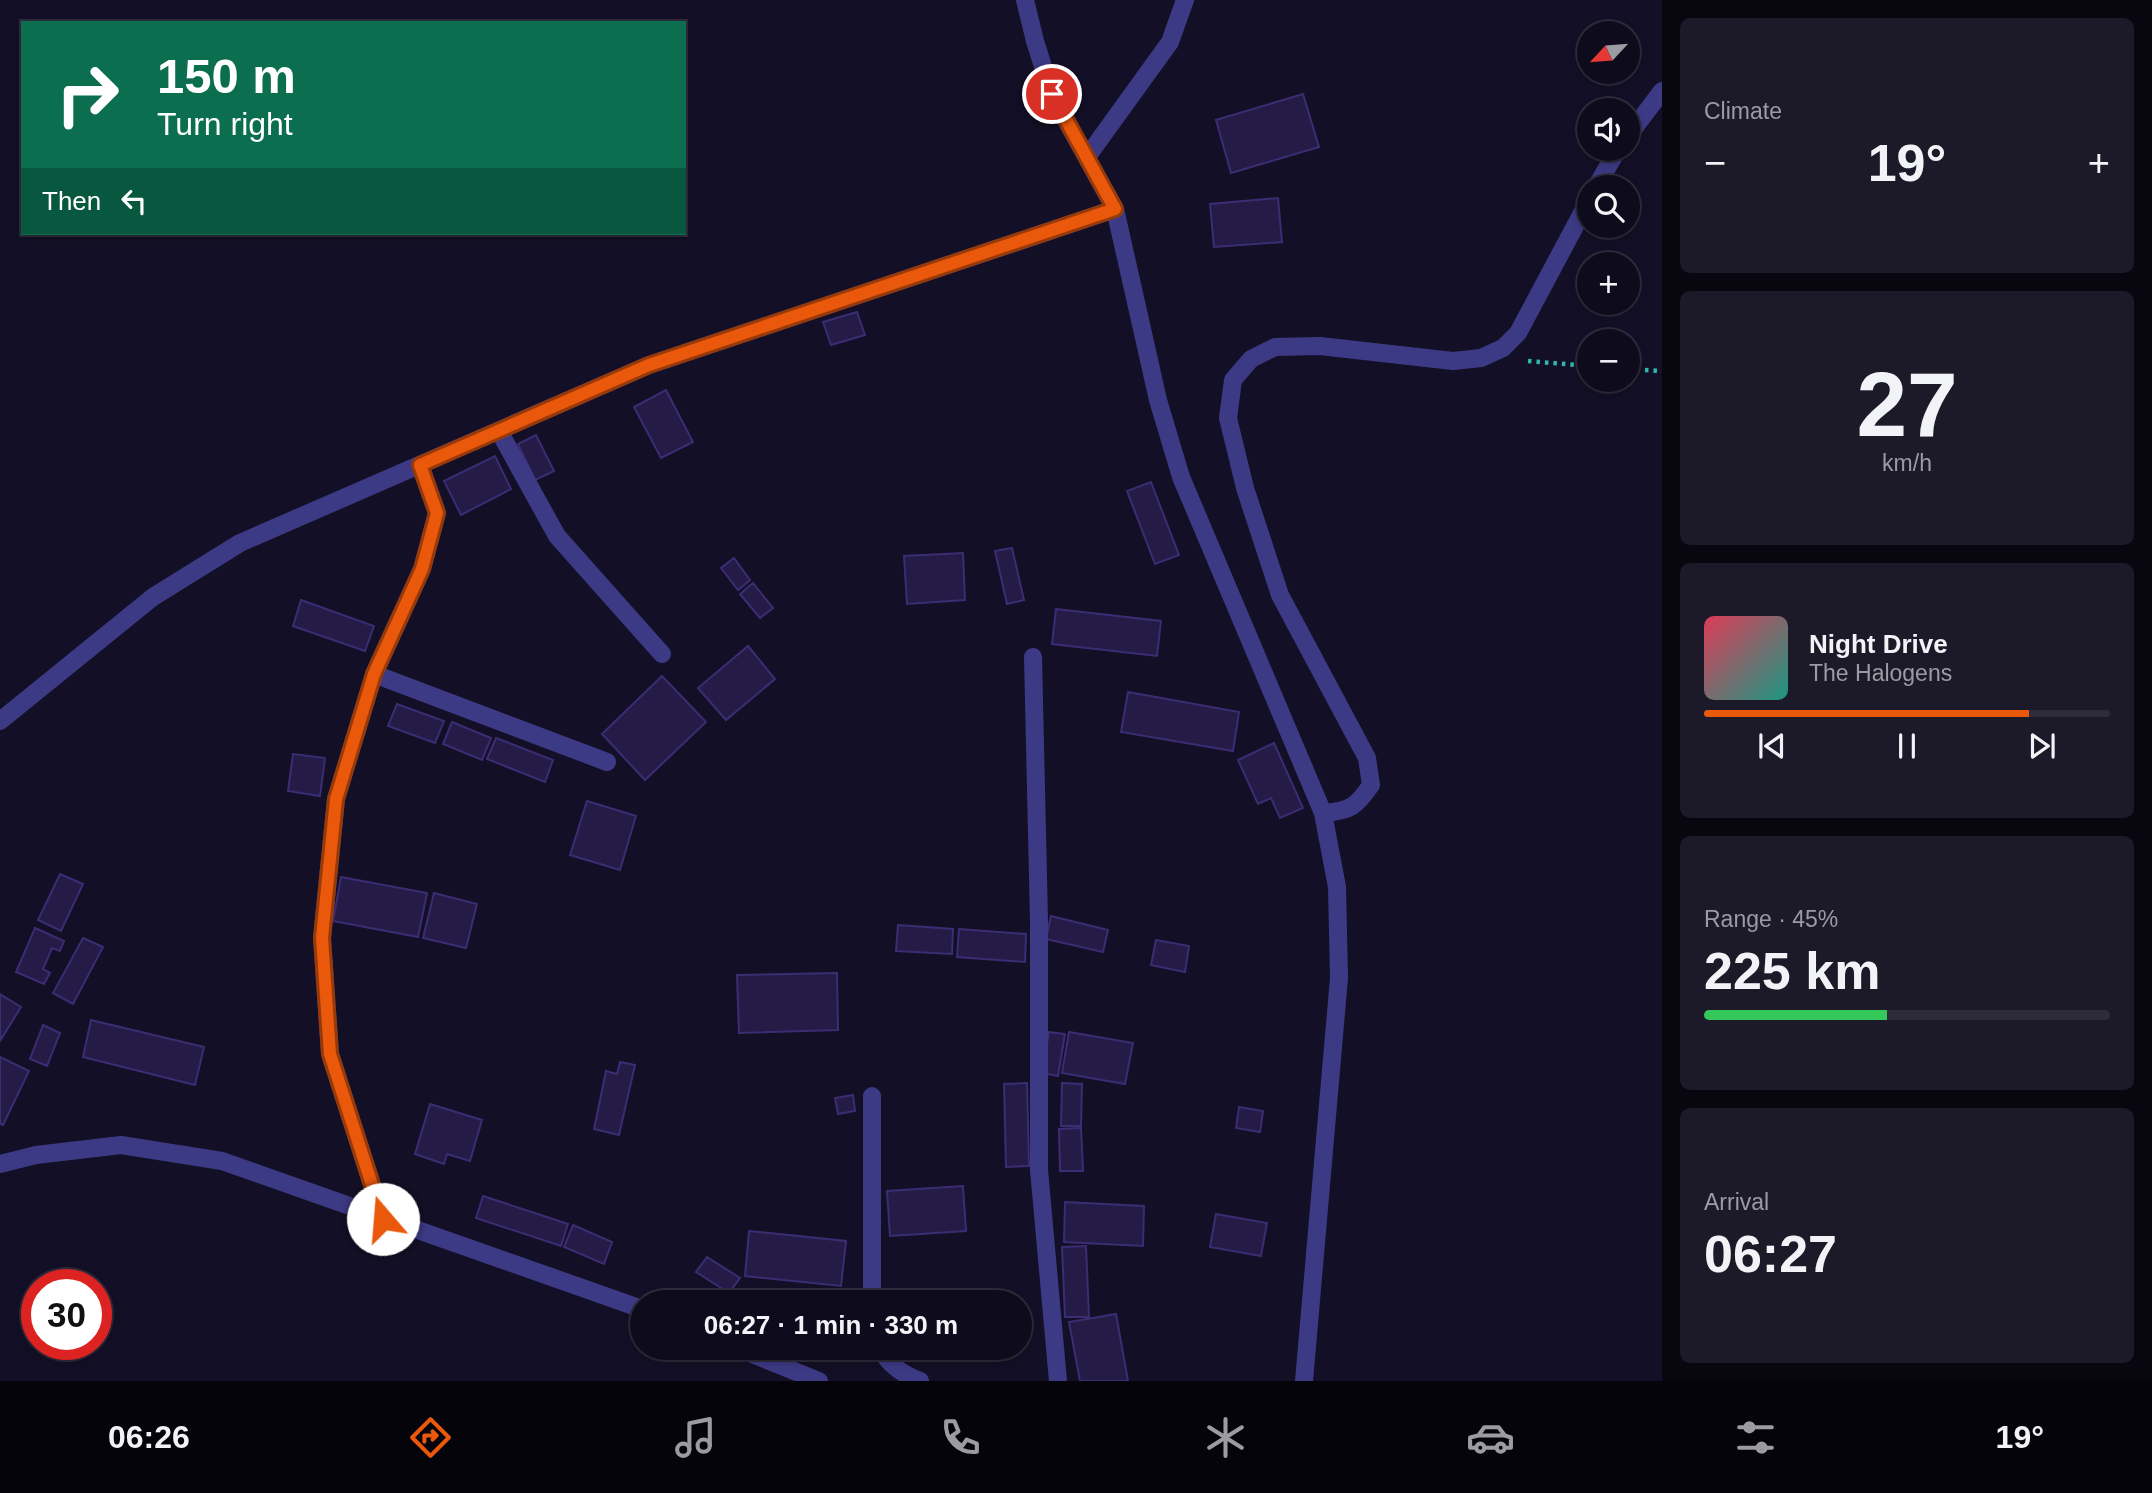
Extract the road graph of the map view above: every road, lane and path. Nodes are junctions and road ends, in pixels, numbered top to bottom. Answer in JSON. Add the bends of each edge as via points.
{"nodes":[{"id":1,"x":1025,"y":0,"type":"edge"},
{"id":2,"x":1185,"y":0,"type":"edge"},
{"id":3,"x":1662,"y":91,"type":"edge"},
{"id":4,"x":1640,"y":120,"type":"edge"},
{"id":5,"x":1087,"y":157,"type":"junction"},
{"id":6,"x":1115,"y":209,"type":"junction"},
{"id":7,"x":1577,"y":222,"type":"edge"},
{"id":8,"x":1481,"y":358,"type":"junction"},
{"id":9,"x":1577,"y":365,"type":"edge"},
{"id":10,"x":1640,"y":370,"type":"edge"},
{"id":11,"x":1662,"y":371,"type":"edge"},
{"id":12,"x":499,"y":431,"type":"junction"},
{"id":13,"x":420,"y":465,"type":"junction"},
{"id":14,"x":662,"y":654,"type":"dead end"},
{"id":15,"x":1033,"y":657,"type":"dead end"},
{"id":16,"x":374,"y":674,"type":"junction"},
{"id":17,"x":0,"y":721,"type":"edge"},
{"id":18,"x":607,"y":762,"type":"dead end"},
{"id":19,"x":1323,"y":813,"type":"junction"},
{"id":20,"x":872,"y":1096,"type":"dead end"},
{"id":21,"x":0,"y":1164,"type":"edge"},
{"id":22,"x":383,"y":1219,"type":"junction"},
{"id":23,"x":873,"y":1290,"type":"edge"},
{"id":24,"x":630,"y":1303,"type":"edge"},
{"id":25,"x":767,"y":1360,"type":"edge"},
{"id":26,"x":886,"y":1360,"type":"edge"},
{"id":27,"x":819,"y":1381,"type":"edge"},
{"id":28,"x":920,"y":1381,"type":"edge"},
{"id":29,"x":1058,"y":1381,"type":"edge"},
{"id":30,"x":1304,"y":1381,"type":"edge"}],
"edges":[{"from":1,"to":5,"type":"street","via":[[1052,94]]},
{"from":2,"to":5,"type":"street","via":[[1170,42]]},
{"from":3,"to":4,"type":"street"},
{"from":5,"to":6,"type":"street"},
{"from":6,"to":12,"type":"street","via":[[649,365]]},
{"from":6,"to":19,"type":"street","via":[[1158,400],[1181,477]]},
{"from":7,"to":8,"type":"street","via":[[1518,333],[1503,348]]},
{"from":8,"to":9,"type":"path"},
{"from":8,"to":19,"type":"street","via":[[1453,362],[1320,346],[1275,347],[1251,359],[1233,380],[1228,418],[1280,595],[1367,758],[1371,785],[1360,802],[1344,812]]},
{"from":10,"to":11,"type":"path"},
{"from":12,"to":13,"type":"street"},
{"from":12,"to":14,"type":"street","via":[[557,536]]},
{"from":13,"to":16,"type":"street","via":[[437,513],[422,569]]},
{"from":13,"to":17,"type":"street","via":[[240,543],[153,597]]},
{"from":15,"to":29,"type":"street","via":[[1040,1170]]},
{"from":16,"to":18,"type":"street"},
{"from":16,"to":22,"type":"street","via":[[336,799],[322,938],[330,1054]]},
{"from":19,"to":30,"type":"street","via":[[1338,887],[1339,978]]},
{"from":20,"to":23,"type":"street"},
{"from":21,"to":22,"type":"street","via":[[121,1145],[222,1161]]},
{"from":22,"to":24,"type":"street"},
{"from":25,"to":27,"type":"street"},
{"from":26,"to":28,"type":"street"}]}
